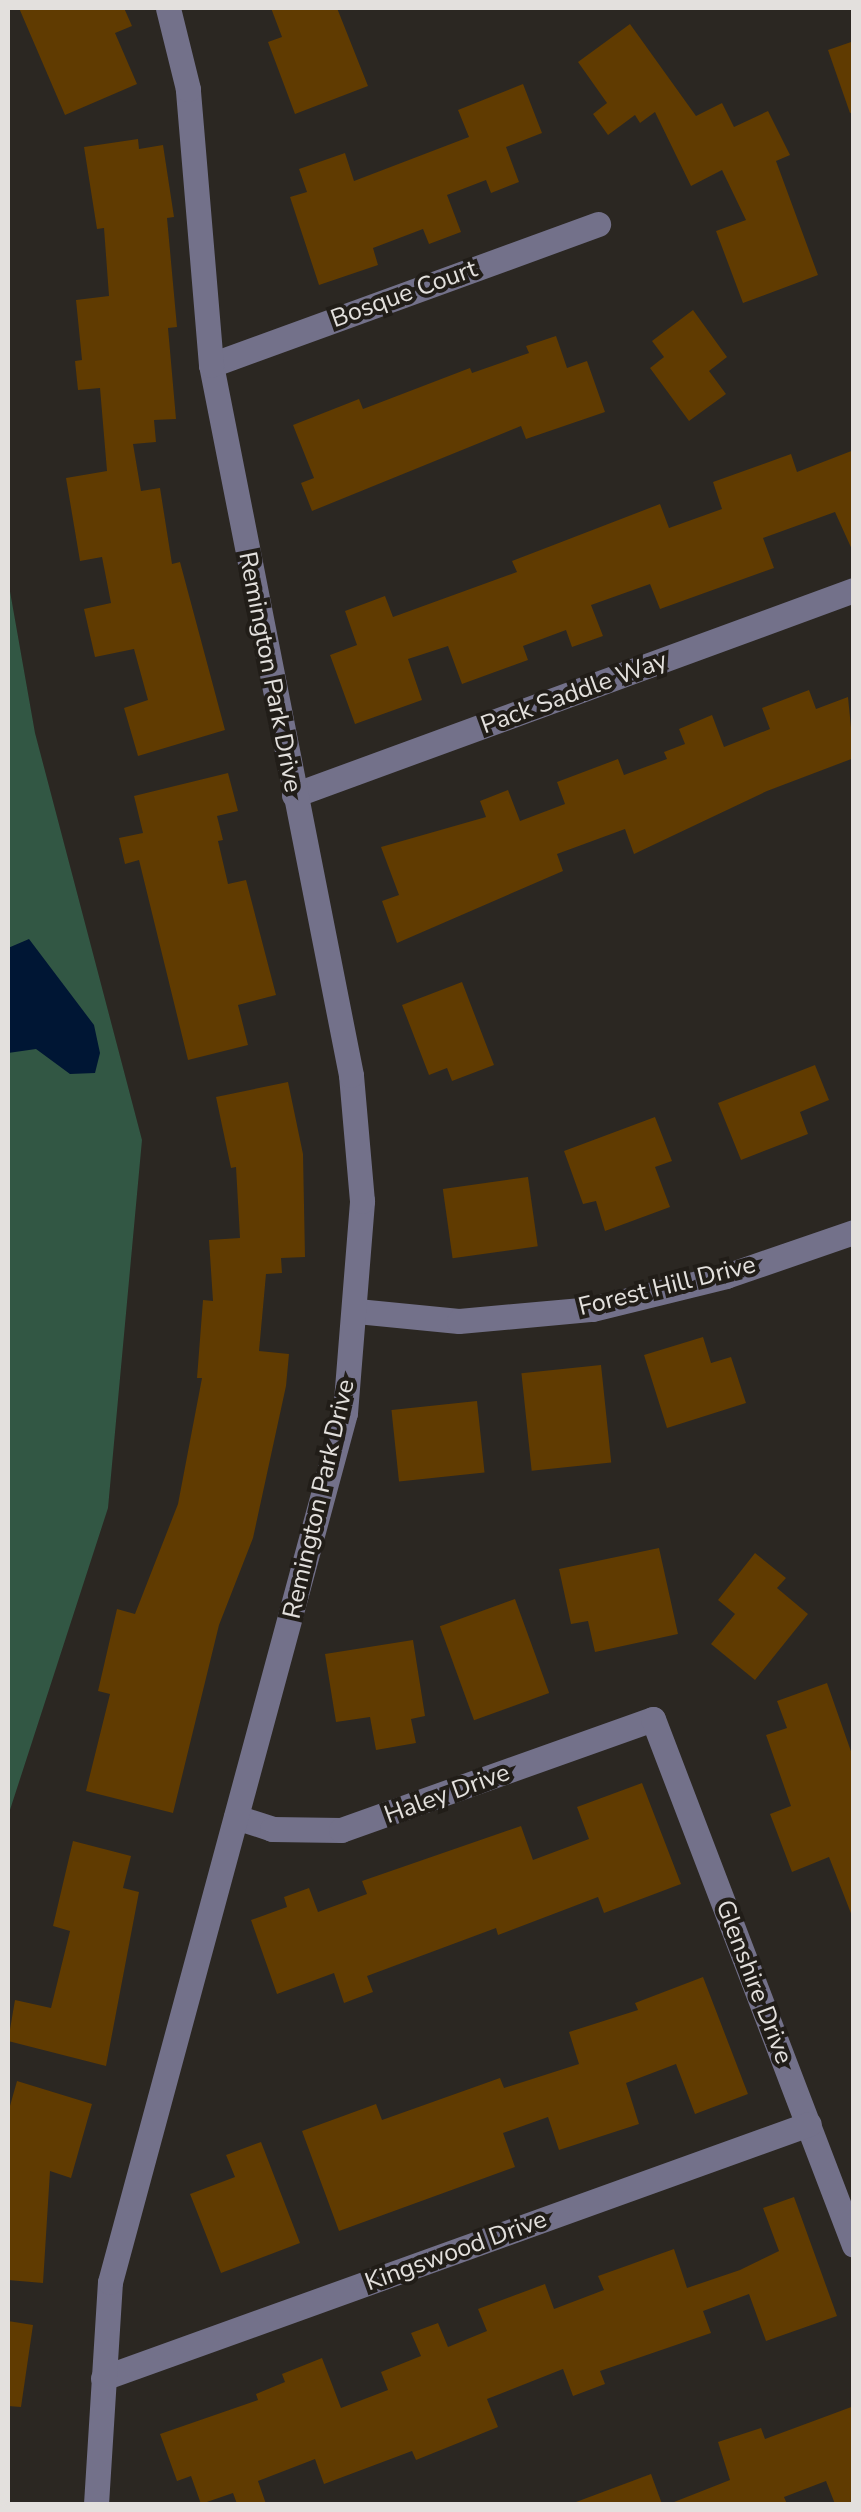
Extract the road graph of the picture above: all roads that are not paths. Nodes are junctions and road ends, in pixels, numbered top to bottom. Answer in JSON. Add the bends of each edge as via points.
{"nodes":[{"id":1,"x":168,"y":8,"type":"edge"},
{"id":2,"x":598,"y":224,"type":"dead end"},
{"id":3,"x":211,"y":365,"type":"junction"},
{"id":4,"x":854,"y":590,"type":"edge"},
{"id":5,"x":294,"y":795,"type":"junction"},
{"id":6,"x":854,"y":1232,"type":"edge"},
{"id":7,"x":357,"y":1312,"type":"junction"},
{"id":8,"x":652,"y":1720,"type":"joint"},
{"id":9,"x":236,"y":1817,"type":"junction"},
{"id":10,"x":809,"y":2124,"type":"junction"},
{"id":11,"x":854,"y":2245,"type":"edge"},
{"id":12,"x":103,"y":2378,"type":"junction"},
{"id":13,"x":96,"y":2504,"type":"edge"}],
"edges":[{"from":1,"to":3,"type":"street","name":"Remington Park Drive","via":[[188,89]]},
{"from":2,"to":3,"type":"street","name":"Bosque Court"},
{"from":3,"to":5,"type":"street","name":"Remington Park Drive"},
{"from":4,"to":5,"type":"street","name":"Pack Saddle Way"},
{"from":5,"to":7,"type":"street","name":"Remington Park Drive","via":[[351,1075],[362,1201]]},
{"from":6,"to":7,"type":"street","name":"Forest Hill Drive","via":[[726,1276],[592,1308],[459,1321]]},
{"from":7,"to":9,"type":"street","name":"Remington Park Drive","via":[[341,1430]]},
{"from":8,"to":9,"type":"street","name":"Haley Drive","via":[[341,1830],[272,1829]]},
{"from":8,"to":10,"type":"street","name":"Glenshire Drive"},
{"from":9,"to":12,"type":"street","name":"Remington Park Drive","via":[[110,2282]]},
{"from":10,"to":11,"type":"street","name":"Glenshire Drive"},
{"from":10,"to":12,"type":"street","name":"Kingswood Drive"},
{"from":12,"to":13,"type":"street","name":"Remington Park Drive"}]}
